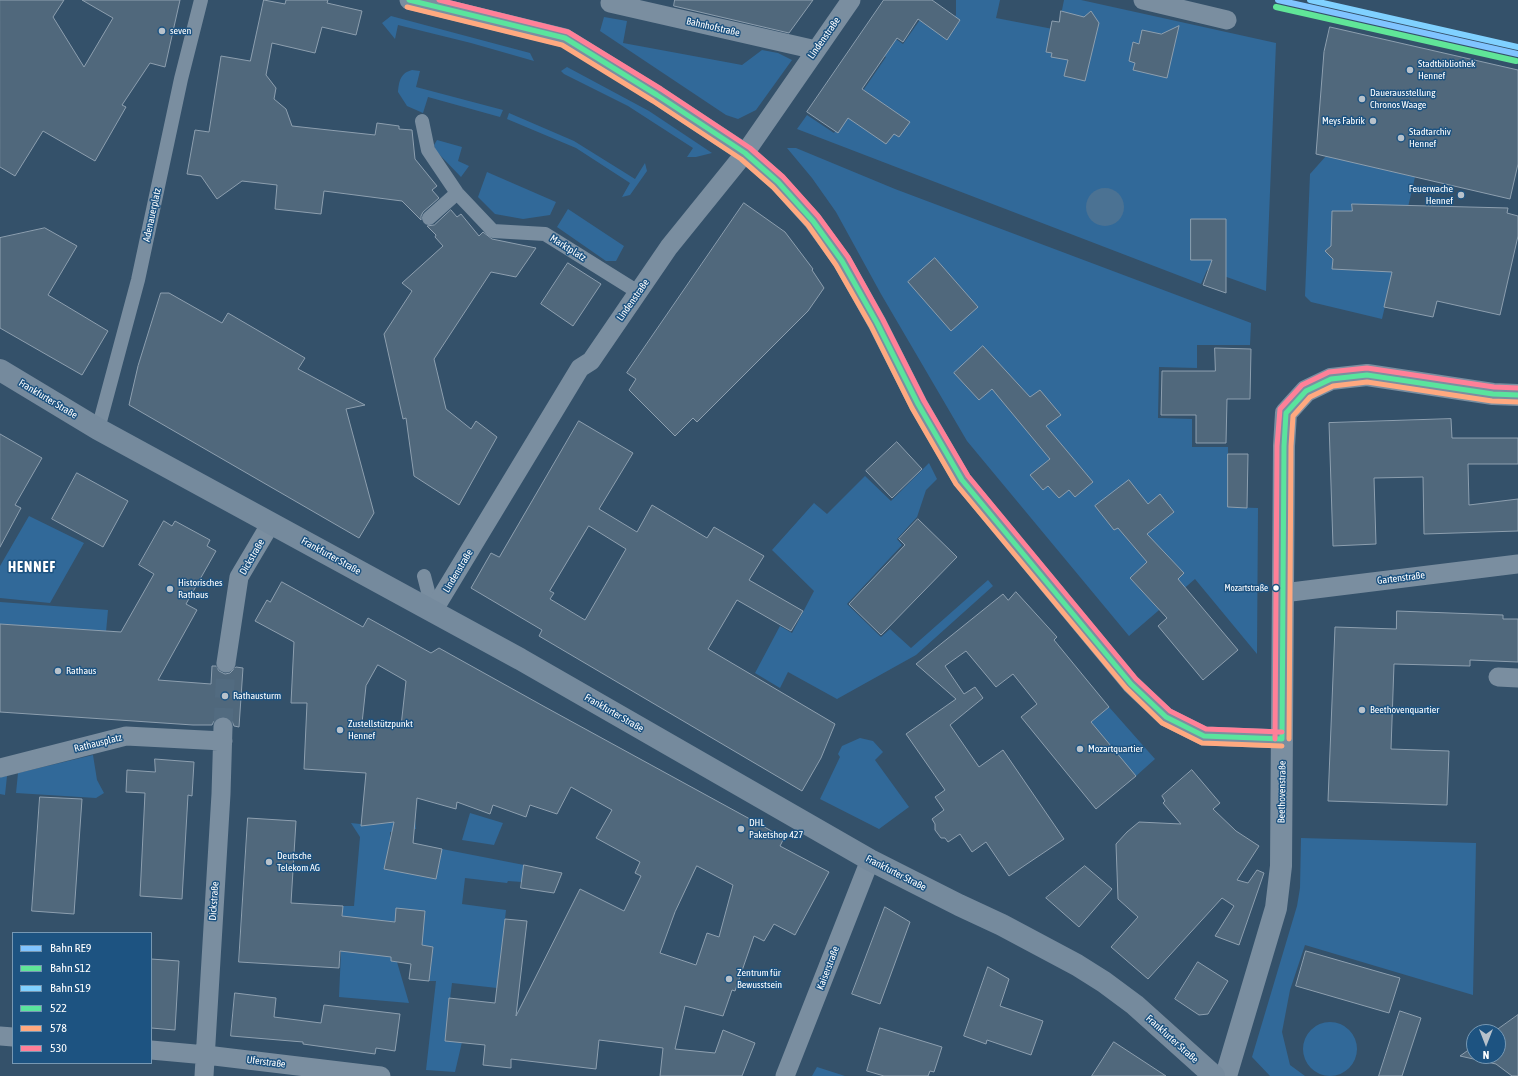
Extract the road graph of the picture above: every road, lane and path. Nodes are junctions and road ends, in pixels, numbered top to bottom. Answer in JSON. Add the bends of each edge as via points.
{"nodes":[{"id":1,"x":201,"y":0,"type":"edge"},
{"id":2,"x":409,"y":0,"type":"edge"},
{"id":3,"x":851,"y":0,"type":"edge"},
{"id":4,"x":1143,"y":0,"type":"edge"},
{"id":5,"x":610,"y":3,"type":"dead end"},
{"id":6,"x":1227,"y":20,"type":"dead end"},
{"id":7,"x":816,"y":50,"type":"junction"},
{"id":8,"x":422,"y":121,"type":"dead end"},
{"id":9,"x":744,"y":153,"type":"junction"},
{"id":10,"x":457,"y":193,"type":"junction"},
{"id":11,"x":429,"y":218,"type":"dead end"},
{"id":12,"x":638,"y":292,"type":"junction"},
{"id":13,"x":0,"y":370,"type":"edge"},
{"id":14,"x":1518,"y":395,"type":"edge"},
{"id":15,"x":98,"y":429,"type":"junction"},
{"id":16,"x":272,"y":523,"type":"junction"},
{"id":17,"x":1518,"y":564,"type":"edge"},
{"id":18,"x":424,"y":576,"type":"dead end"},
{"id":19,"x":1283,"y":593,"type":"junction"},
{"id":20,"x":433,"y":611,"type":"junction"},
{"id":21,"x":226,"y":663,"type":"tunnel mouth"},
{"id":22,"x":1498,"y":677,"type":"dead end"},
{"id":23,"x":1518,"y":678,"type":"edge"},
{"id":24,"x":223,"y":734,"type":"joint"},
{"id":25,"x":1282,"y":739,"type":"junction"},
{"id":26,"x":0,"y":768,"type":"edge"},
{"id":27,"x":870,"y":860,"type":"junction"},
{"id":28,"x":0,"y":1036,"type":"edge"},
{"id":29,"x":12,"y":1037,"type":"edge"},
{"id":30,"x":152,"y":1050,"type":"edge"},
{"id":31,"x":206,"y":1055,"type":"junction"},
{"id":32,"x":204,"y":1076,"type":"edge"},
{"id":33,"x":381,"y":1076,"type":"edge"},
{"id":34,"x":785,"y":1076,"type":"edge"},
{"id":35,"x":1214,"y":1076,"type":"edge"},
{"id":36,"x":1226,"y":1076,"type":"edge"}],
"edges":[{"from":1,"to":15,"type":"street","name":"Adenauerplatz","via":[[138,280]]},
{"from":2,"to":9,"type":"street","via":[[565,38]]},
{"from":3,"to":7,"type":"street","name":"Lindenstraße"},
{"from":4,"to":6,"type":"street"},
{"from":5,"to":7,"type":"street","name":"Bahnhofstraße"},
{"from":7,"to":9,"type":"street","name":"Lindenstraße"},
{"from":8,"to":10,"type":"street","name":"Marktplatz","via":[[428,150]]},
{"from":9,"to":12,"type":"street","name":"Lindenstraße","via":[[669,247]]},
{"from":9,"to":25,"type":"street","via":[[778,182],[813,221],[842,261],[918,404],[962,480],[1131,684],[1166,717],[1204,736]]},
{"from":10,"to":11,"type":"street"},
{"from":10,"to":12,"type":"street","name":"Marktplatz","via":[[493,231],[545,234]]},
{"from":12,"to":20,"type":"street","name":"Lindenstraße","via":[[591,361],[580,368]]},
{"from":13,"to":15,"type":"main road","name":"Frankfurter Straße"},
{"from":14,"to":19,"type":"street","name":"Beethovenstraße","via":[[1493,394],[1367,375],[1331,379],[1306,391],[1286,413]]},
{"from":15,"to":16,"type":"main road","name":"Frankfurter Straße"},
{"from":16,"to":20,"type":"main road","name":"Frankfurter Straße"},
{"from":16,"to":21,"type":"street","name":"Dickstraße","via":[[240,577]]},
{"from":17,"to":19,"type":"street","name":"Gartenstraße"},
{"from":18,"to":20,"type":"street"},
{"from":19,"to":25,"type":"street","name":"Beethovenstraße"},
{"from":20,"to":27,"type":"main road","name":"Frankfurter Straße"},
{"from":22,"to":23,"type":"street"},
{"from":24,"to":26,"type":"street","name":"Rathausplatz","via":[[126,736]]},
{"from":24,"to":31,"type":"street","name":"Dickstraße"},
{"from":25,"to":36,"type":"street","name":"Beethovenstraße","via":[[1280,866],[1276,908]]},
{"from":27,"to":34,"type":"street","name":"Kaiserstraße"},
{"from":27,"to":35,"type":"main road","name":"Frankfurter Straße","via":[[1002,925],[1098,977],[1134,1005]]},
{"from":28,"to":29,"type":"street"},
{"from":30,"to":31,"type":"street","name":"Uferstraße"},
{"from":31,"to":32,"type":"street","name":"Dickstraße"},
{"from":31,"to":33,"type":"street","name":"Uferstraße"}]}
